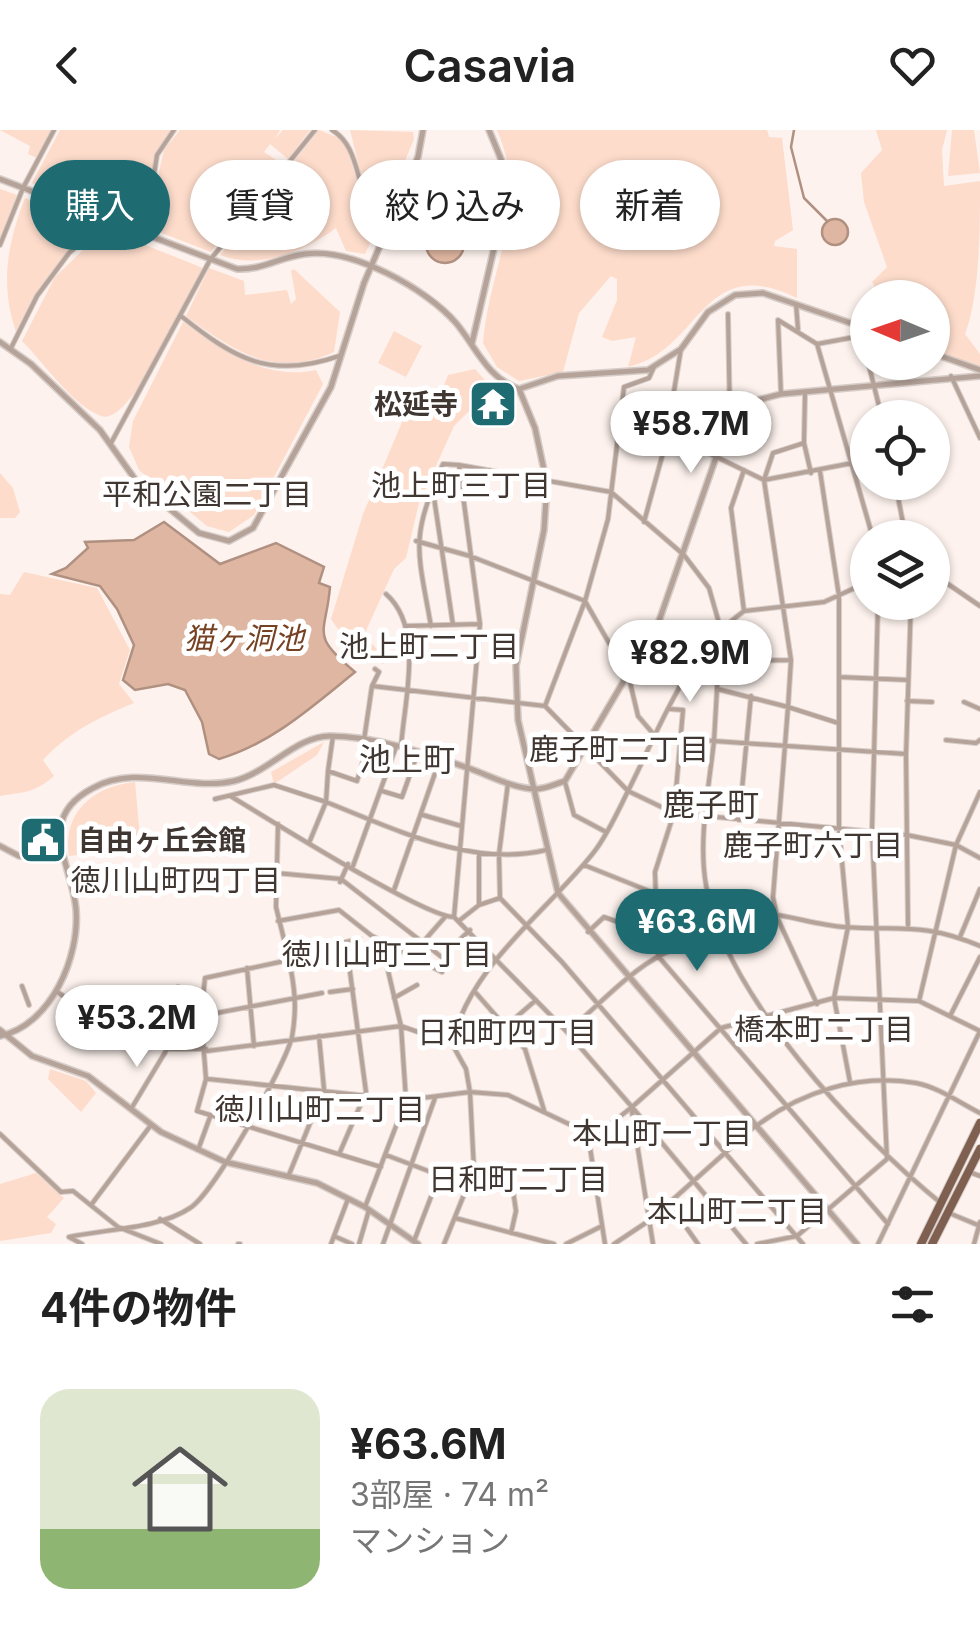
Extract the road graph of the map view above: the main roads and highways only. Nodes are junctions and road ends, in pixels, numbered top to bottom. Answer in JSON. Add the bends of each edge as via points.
{"nodes":[{"id":1,"x":980,"y":1123,"type":"edge"},
{"id":2,"x":980,"y":1150,"type":"edge"},
{"id":3,"x":920,"y":1244,"type":"edge"},
{"id":4,"x":932,"y":1244,"type":"edge"}],
"edges":[{"from":1,"to":3,"type":"main road"},
{"from":2,"to":4,"type":"main road"}]}
